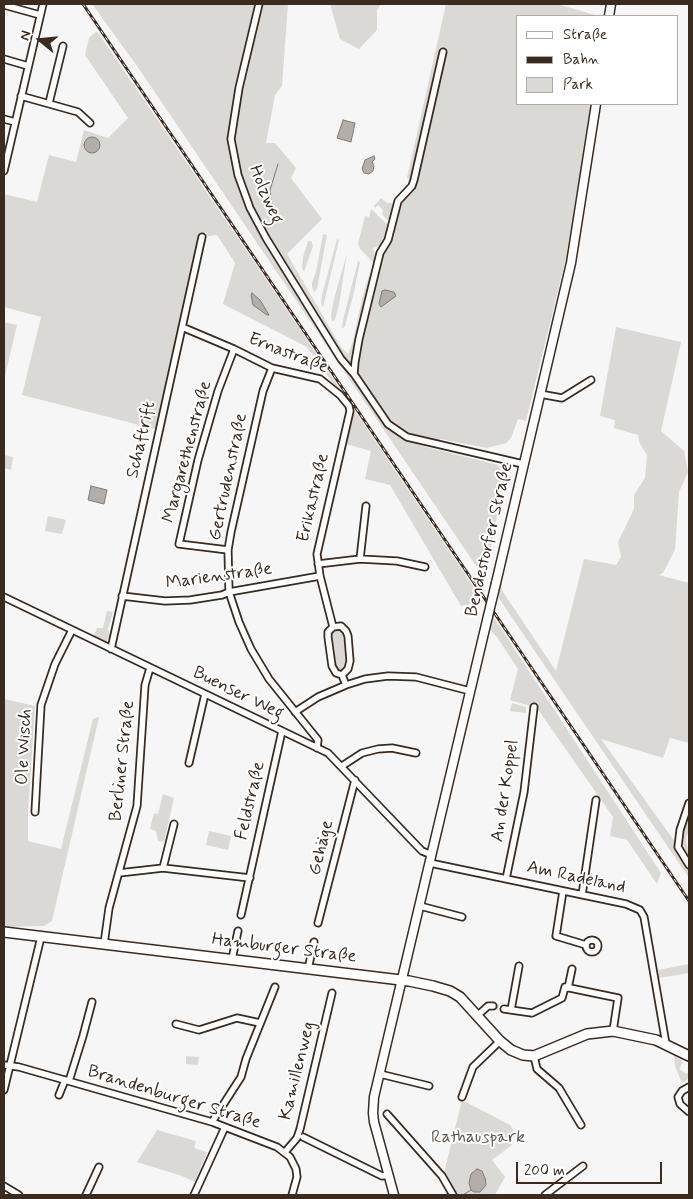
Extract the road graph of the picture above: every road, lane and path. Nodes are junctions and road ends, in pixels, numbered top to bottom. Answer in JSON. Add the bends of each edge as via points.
{"nodes":[{"id":1,"x":43,"y":4,"type":"edge"},
{"id":2,"x":259,"y":4,"type":"edge"},
{"id":3,"x":4,"y":5,"type":"edge"},
{"id":4,"x":40,"y":15,"type":"junction"},
{"id":5,"x":63,"y":46,"type":"dead end"},
{"id":6,"x":443,"y":52,"type":"dead end"},
{"id":7,"x":4,"y":59,"type":"edge"},
{"id":8,"x":28,"y":66,"type":"junction"},
{"id":9,"x":21,"y":96,"type":"junction"},
{"id":10,"x":49,"y":103,"type":"junction"},
{"id":11,"x":596,"y":105,"type":"edge"},
{"id":12,"x":4,"y":119,"type":"edge"},
{"id":13,"x":15,"y":122,"type":"junction"},
{"id":14,"x":90,"y":123,"type":"dead end"},
{"id":15,"x":4,"y":171,"type":"edge"},
{"id":16,"x":202,"y":237,"type":"dead end"},
{"id":17,"x":182,"y":327,"type":"junction"},
{"id":18,"x":234,"y":349,"type":"junction"},
{"id":19,"x":272,"y":368,"type":"junction"},
{"id":20,"x":354,"y":374,"type":"junction"},
{"id":21,"x":591,"y":380,"type":"dead end"},
{"id":22,"x":540,"y":394,"type":"junction"},
{"id":23,"x":349,"y":406,"type":"joint"},
{"id":24,"x":522,"y":464,"type":"junction"},
{"id":25,"x":366,"y":506,"type":"dead end"},
{"id":26,"x":228,"y":550,"type":"junction"},
{"id":27,"x":360,"y":559,"type":"junction"},
{"id":28,"x":318,"y":564,"type":"junction"},
{"id":29,"x":425,"y":567,"type":"dead end"},
{"id":30,"x":320,"y":576,"type":"junction"},
{"id":31,"x":229,"y":592,"type":"junction"},
{"id":32,"x":122,"y":596,"type":"junction"},
{"id":33,"x":4,"y":598,"type":"edge"},
{"id":34,"x":333,"y":627,"type":"junction"},
{"id":35,"x":72,"y":630,"type":"junction"},
{"id":36,"x":111,"y":649,"type":"junction"},
{"id":37,"x":150,"y":668,"type":"junction"},
{"id":38,"x":342,"y":675,"type":"junction"},
{"id":39,"x":346,"y":685,"type":"junction"},
{"id":40,"x":470,"y":691,"type":"junction"},
{"id":41,"x":205,"y":694,"type":"junction"},
{"id":42,"x":534,"y":707,"type":"dead end"},
{"id":43,"x":295,"y":712,"type":"junction"},
{"id":44,"x":282,"y":731,"type":"junction"},
{"id":45,"x":317,"y":748,"type":"junction"},
{"id":46,"x":416,"y":753,"type":"dead end"},
{"id":47,"x":189,"y":763,"type":"dead end"},
{"id":48,"x":342,"y":766,"type":"junction"},
{"id":49,"x":355,"y":780,"type":"junction"},
{"id":50,"x":596,"y":800,"type":"dead end"},
{"id":51,"x":689,"y":804,"type":"edge"},
{"id":52,"x":35,"y":812,"type":"dead end"},
{"id":53,"x":174,"y":824,"type":"dead end"},
{"id":54,"x":431,"y":859,"type":"junction"},
{"id":55,"x":689,"y":865,"type":"edge"},
{"id":56,"x":163,"y":868,"type":"junction"},
{"id":57,"x":119,"y":873,"type":"junction"},
{"id":58,"x":250,"y":878,"type":"junction"},
{"id":59,"x":506,"y":879,"type":"junction"},
{"id":60,"x":563,"y":891,"type":"junction"},
{"id":61,"x":582,"y":895,"type":"junction"},
{"id":62,"x":420,"y":906,"type":"junction"},
{"id":63,"x":241,"y":915,"type":"dead end"},
{"id":64,"x":462,"y":917,"type":"dead end"},
{"id":65,"x":318,"y":923,"type":"dead end"},
{"id":66,"x":238,"y":931,"type":"dead end"},
{"id":67,"x":4,"y":932,"type":"edge"},
{"id":68,"x":41,"y":936,"type":"junction"},
{"id":69,"x":314,"y":942,"type":"dead end"},
{"id":70,"x":104,"y":944,"type":"junction"},
{"id":71,"x":586,"y":944,"type":"dead end"},
{"id":72,"x":232,"y":960,"type":"junction"},
{"id":73,"x":519,"y":966,"type":"dead end"},
{"id":74,"x":308,"y":969,"type":"junction"},
{"id":75,"x":572,"y":969,"type":"dead end"},
{"id":76,"x":401,"y":980,"type":"junction"},
{"id":77,"x":275,"y":987,"type":"dead end"},
{"id":78,"x":568,"y":988,"type":"junction"},
{"id":79,"x":332,"y":993,"type":"dead end"},
{"id":80,"x":92,"y":1002,"type":"dead end"},
{"id":81,"x":493,"y":1006,"type":"dead end"},
{"id":82,"x":504,"y":1008,"type":"tunnel mouth"},
{"id":83,"x":511,"y":1010,"type":"junction"},
{"id":84,"x":477,"y":1016,"type":"junction"},
{"id":85,"x":260,"y":1023,"type":"junction"},
{"id":86,"x":176,"y":1024,"type":"dead end"},
{"id":87,"x":613,"y":1031,"type":"junction"},
{"id":88,"x":500,"y":1041,"type":"junction"},
{"id":89,"x":666,"y":1044,"type":"junction"},
{"id":90,"x":534,"y":1056,"type":"junction"},
{"id":91,"x":689,"y":1056,"type":"edge"},
{"id":92,"x":7,"y":1065,"type":"edge"},
{"id":93,"x":380,"y":1074,"type":"junction"},
{"id":94,"x":66,"y":1081,"type":"junction"},
{"id":95,"x":429,"y":1086,"type":"dead end"},
{"id":96,"x":689,"y":1087,"type":"edge"},
{"id":97,"x":4,"y":1090,"type":"edge"},
{"id":98,"x":59,"y":1096,"type":"dead end"},
{"id":99,"x":462,"y":1097,"type":"dead end"},
{"id":100,"x":689,"y":1112,"type":"edge"},
{"id":101,"x":387,"y":1114,"type":"dead end"},
{"id":102,"x":212,"y":1122,"type":"junction"},
{"id":103,"x":581,"y":1125,"type":"dead end"},
{"id":104,"x":224,"y":1127,"type":"junction"},
{"id":105,"x":303,"y":1136,"type":"dead end"},
{"id":106,"x":285,"y":1152,"type":"junction"},
{"id":107,"x":583,"y":1166,"type":"dead end"},
{"id":108,"x":99,"y":1167,"type":"dead end"},
{"id":109,"x":390,"y":1175,"type":"junction"},
{"id":110,"x":4,"y":1186,"type":"edge"},
{"id":111,"x":19,"y":1195,"type":"edge"},
{"id":112,"x":86,"y":1195,"type":"edge"},
{"id":113,"x":194,"y":1195,"type":"edge"},
{"id":114,"x":292,"y":1195,"type":"edge"},
{"id":115,"x":394,"y":1195,"type":"edge"},
{"id":116,"x":453,"y":1195,"type":"edge"},
{"id":117,"x":545,"y":1195,"type":"edge"}],
"edges":[{"from":1,"to":4,"type":"street"},
{"from":2,"to":20,"type":"street","name":"Holzweg","via":[[239,88],[231,139],[238,175],[266,238],[341,359]]},
{"from":3,"to":4,"type":"street"},
{"from":4,"to":8,"type":"street"},
{"from":5,"to":10,"type":"street"},
{"from":6,"to":20,"type":"street","via":[[414,180],[398,201],[388,240],[380,254],[359,339]]},
{"from":7,"to":8,"type":"street"},
{"from":8,"to":9,"type":"street"},
{"from":9,"to":10,"type":"street"},
{"from":9,"to":13,"type":"street"},
{"from":10,"to":14,"type":"street","via":[[78,112]]},
{"from":11,"to":22,"type":"street","name":"Bendestorfer Straße","via":[[571,263]]},
{"from":12,"to":13,"type":"street"},
{"from":13,"to":15,"type":"street"},
{"from":16,"to":17,"type":"street","name":"Schaftrift"},
{"from":17,"to":18,"type":"street","name":"Ernastraße"},
{"from":17,"to":32,"type":"street","name":"Schaftrift"},
{"from":18,"to":19,"type":"street","name":"Ernastraße"},
{"from":18,"to":26,"type":"street","name":"Margarethenstraße","via":[[198,460],[179,544]]},
{"from":19,"to":23,"type":"street","name":"Ernastraße","via":[[320,379]]},
{"from":19,"to":26,"type":"street","name":"Gertrudenstraße","via":[[263,391]]},
{"from":20,"to":24,"type":"street","name":"Holzweg","via":[[388,424],[407,437]]},
{"from":21,"to":22,"type":"street","via":[[562,398]]},
{"from":22,"to":24,"type":"street","name":"Bendestorfer Straße"},
{"from":23,"to":28,"type":"street","name":"Erikastraße","via":[[319,544]]},
{"from":24,"to":40,"type":"street","name":"Bendestorfer Straße","bridge":true},
{"from":25,"to":27,"type":"street"},
{"from":26,"to":31,"type":"street","name":"Gertrudenstraße"},
{"from":27,"to":28,"type":"street"},
{"from":27,"to":29,"type":"street","via":[[397,561]]},
{"from":28,"to":30,"type":"street","name":"Erikastraße"},
{"from":30,"to":31,"type":"street","name":"Marienstraße"},
{"from":30,"to":34,"type":"street","name":"Erikastraße"},
{"from":31,"to":32,"type":"street","name":"Marienstraße","via":[[165,601]]},
{"from":31,"to":43,"type":"street","name":"Gertrudenstraße","via":[[251,650]]},
{"from":32,"to":36,"type":"street","name":"Schaftrift"},
{"from":33,"to":35,"type":"street","name":"Buenser Weg"},
{"from":34,"to":38,"type":"street","name":"Erikastraße","via":[[328,632],[328,650],[334,670]]},
{"from":34,"to":38,"type":"street","via":[[341,626],[348,636],[350,661]]},
{"from":35,"to":36,"type":"street","name":"Buenser Weg"},
{"from":35,"to":52,"type":"street","name":"Ole Wisch","via":[[55,664],[41,705]]},
{"from":36,"to":37,"type":"street","name":"Buenser Weg"},
{"from":37,"to":41,"type":"street","name":"Buenser Weg"},
{"from":37,"to":57,"type":"street","name":"Berliner Straße","via":[[137,806]]},
{"from":38,"to":39,"type":"street","name":"Erikastraße"},
{"from":39,"to":40,"type":"street","via":[[365,678],[416,677]]},
{"from":39,"to":43,"type":"street"},
{"from":40,"to":54,"type":"street","name":"Bendestorfer Straße"},
{"from":41,"to":44,"type":"street","name":"Buenser Weg"},
{"from":41,"to":47,"type":"street"},
{"from":42,"to":59,"type":"street","name":"An der Koppel","via":[[524,792]]},
{"from":43,"to":45,"type":"street","name":"Gertrudenstraße","via":[[318,740]]},
{"from":44,"to":45,"type":"street","name":"Buenser Weg"},
{"from":44,"to":58,"type":"street","name":"Feldstraße"},
{"from":45,"to":48,"type":"street","name":"Buenser Weg"},
{"from":46,"to":48,"type":"street","via":[[378,748],[362,753]]},
{"from":48,"to":49,"type":"street","name":"Buenser Weg"},
{"from":49,"to":54,"type":"street","name":"Buenser Weg"},
{"from":49,"to":65,"type":"street","name":"Gehäge"},
{"from":50,"to":61,"type":"street"},
{"from":51,"to":55,"type":"street","via":[[678,847]]},
{"from":53,"to":56,"type":"street"},
{"from":54,"to":59,"type":"street","name":"Am Radeland"},
{"from":54,"to":62,"type":"street","name":"Bendestorfer Straße"},
{"from":56,"to":57,"type":"street"},
{"from":56,"to":58,"type":"street"},
{"from":57,"to":70,"type":"street","name":"Berliner Straße","via":[[109,908]]},
{"from":58,"to":63,"type":"street","name":"Feldstraße"},
{"from":59,"to":60,"type":"street","name":"Am Radeland"},
{"from":60,"to":61,"type":"street","name":"Am Radeland"},
{"from":60,"to":71,"type":"street","via":[[556,936]]},
{"from":61,"to":89,"type":"street","name":"Am Radeland","via":[[633,906],[642,912]]},
{"from":62,"to":64,"type":"street"},
{"from":62,"to":76,"type":"street","name":"Bendestorfer Straße"},
{"from":66,"to":72,"type":"street"},
{"from":67,"to":68,"type":"main road","name":"Hamburger Straße"},
{"from":68,"to":70,"type":"main road","name":"Hamburger Straße"},
{"from":68,"to":92,"type":"street"},
{"from":69,"to":74,"type":"street"},
{"from":70,"to":72,"type":"main road","name":"Hamburger Straße"},
{"from":72,"to":74,"type":"main road","name":"Hamburger Straße"},
{"from":73,"to":83,"type":"street"},
{"from":74,"to":76,"type":"main road","name":"Hamburger Straße"},
{"from":75,"to":78,"type":"street"},
{"from":76,"to":84,"type":"main road","name":"Hamburger Straße","via":[[450,991],[467,1003]]},
{"from":76,"to":93,"type":"street","name":"Bendestorfer Straße"},
{"from":77,"to":85,"type":"street"},
{"from":78,"to":83,"type":"street","via":[[565,987],[562,998],[532,1013]]},
{"from":78,"to":87,"type":"street","via":[[618,998]]},
{"from":79,"to":106,"type":"street","name":"Kamillenweg","via":[[300,1130]]},
{"from":80,"to":94,"type":"street"},
{"from":81,"to":84,"type":"street","via":[[488,1006]]},
{"from":82,"to":83,"type":"street"},
{"from":84,"to":88,"type":"main road","name":"Hamburger Straße"},
{"from":85,"to":86,"type":"street","via":[[237,1018],[199,1030]]},
{"from":85,"to":102,"type":"street","via":[[241,1077]]},
{"from":87,"to":89,"type":"main road","via":[[644,1036]]},
{"from":87,"to":90,"type":"main road","via":[[587,1034]]},
{"from":88,"to":90,"type":"main road","name":"Hamburger Straße","via":[[511,1050]]},
{"from":88,"to":99,"type":"street","via":[[473,1067]]},
{"from":89,"to":91,"type":"main road"},
{"from":90,"to":103,"type":"street","via":[[537,1070],[559,1088]]},
{"from":92,"to":94,"type":"street","name":"Brandenburger Straße"},
{"from":92,"to":97,"type":"street"},
{"from":93,"to":95,"type":"street"},
{"from":93,"to":109,"type":"street","name":"Bendestorfer Straße","via":[[373,1113]]},
{"from":94,"to":98,"type":"street","name":"Brandenburger Straße"},
{"from":94,"to":102,"type":"street","name":"Brandenburger Straße"},
{"from":96,"to":100,"type":"street","via":[[679,1093],[678,1099]]},
{"from":101,"to":116,"type":"street","via":[[442,1176]]},
{"from":102,"to":104,"type":"street","name":"Brandenburger Straße"},
{"from":104,"to":106,"type":"street","name":"Brandenburger Straße"},
{"from":104,"to":113,"type":"street"},
{"from":105,"to":109,"type":"street","via":[[382,1176]]},
{"from":106,"to":114,"type":"street","via":[[296,1169]]},
{"from":107,"to":117,"type":"street"},
{"from":108,"to":112,"type":"street"},
{"from":109,"to":115,"type":"street","name":"Bendestorfer Straße"},
{"from":110,"to":111,"type":"street"}]}
